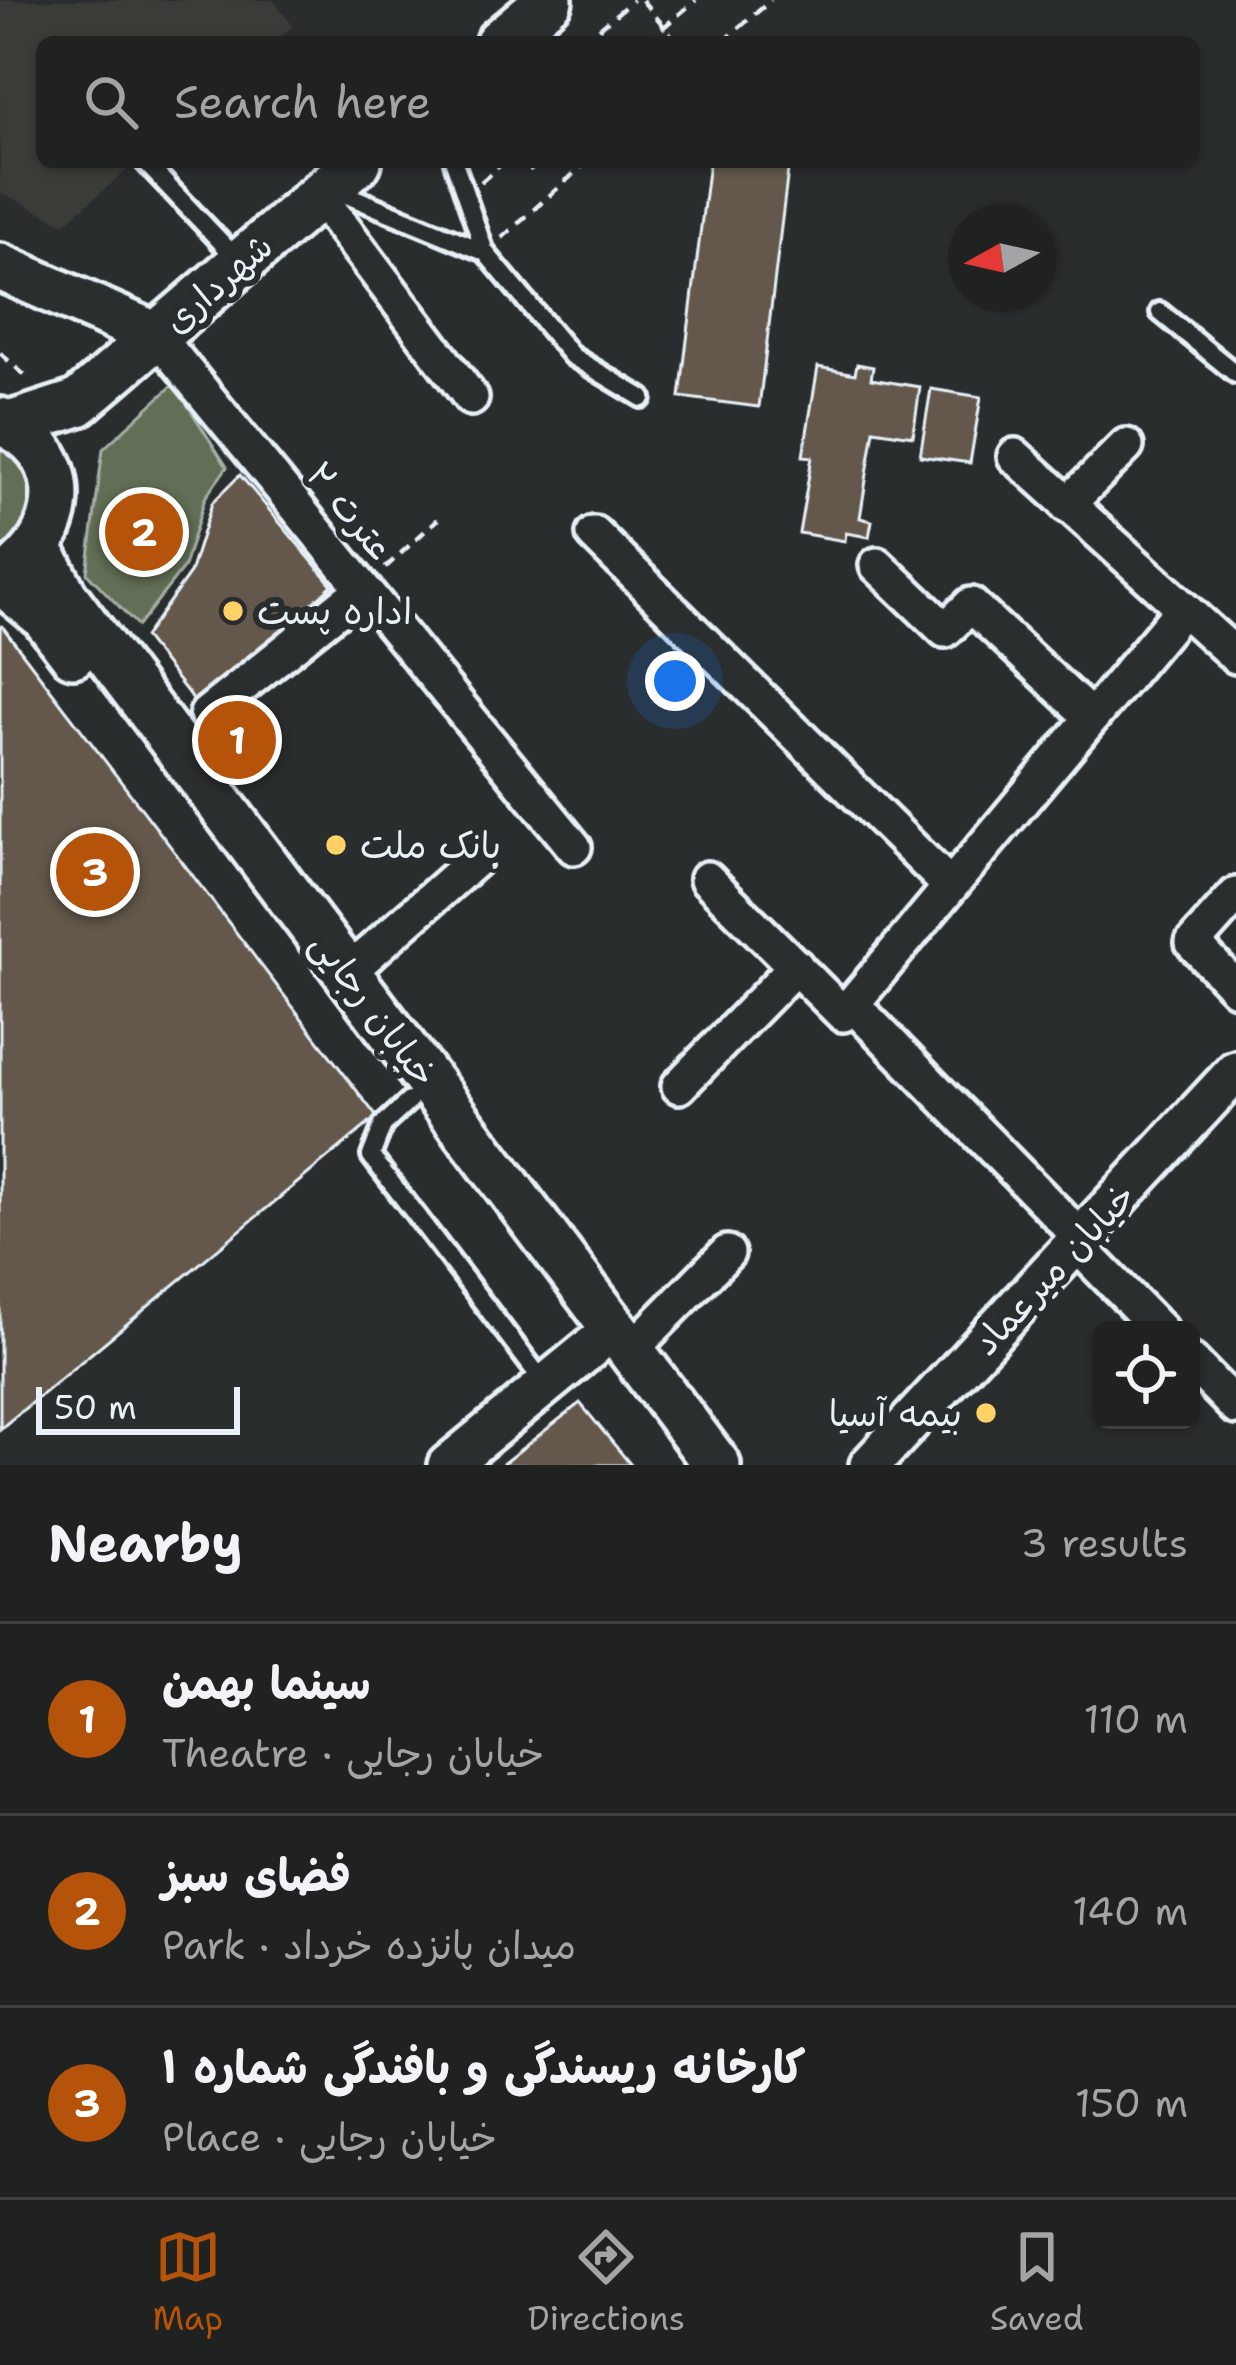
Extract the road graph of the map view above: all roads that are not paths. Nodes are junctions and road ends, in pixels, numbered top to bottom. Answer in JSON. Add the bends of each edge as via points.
{"nodes":[{"id":1,"x":549,"y":0,"type":"edge"},
{"id":2,"x":506,"y":36,"type":"edge"},
{"id":3,"x":151,"y":168,"type":"edge"},
{"id":4,"x":456,"y":168,"type":"edge"},
{"id":5,"x":335,"y":182,"type":"edge"},
{"id":6,"x":485,"y":252,"type":"junction"},
{"id":7,"x":241,"y":263,"type":"junction"},
{"id":8,"x":0,"y":267,"type":"edge"},
{"id":9,"x":1160,"y":312,"type":"dead end"},
{"id":10,"x":157,"y":336,"type":"junction"},
{"id":11,"x":1236,"y":374,"type":"edge"},
{"id":12,"x":61,"y":398,"type":"junction"},
{"id":13,"x":471,"y":398,"type":"dead end"},
{"id":14,"x":642,"y":398,"type":"dead end"},
{"id":15,"x":3,"y":421,"type":"edge"},
{"id":16,"x":1126,"y":446,"type":"dead end"},
{"id":17,"x":1015,"y":456,"type":"dead end"},
{"id":18,"x":54,"y":480,"type":"junction"},
{"id":19,"x":1067,"y":505,"type":"junction"},
{"id":20,"x":595,"y":534,"type":"dead end"},
{"id":21,"x":39,"y":548,"type":"junction"},
{"id":22,"x":877,"y":565,"type":"dead end"},
{"id":23,"x":0,"y":578,"type":"edge"},
{"id":24,"x":363,"y":589,"type":"junction"},
{"id":25,"x":1181,"y":610,"type":"junction"},
{"id":26,"x":1231,"y":641,"type":"edge"},
{"id":27,"x":207,"y":714,"type":"dead end"},
{"id":28,"x":1091,"y":717,"type":"junction"},
{"id":29,"x":574,"y":847,"type":"dead end"},
{"id":30,"x":474,"y":861,"type":"dead end"},
{"id":31,"x":707,"y":879,"type":"dead end"},
{"id":32,"x":950,"y":886,"type":"junction"},
{"id":33,"x":1236,"y":896,"type":"edge"},
{"id":34,"x":796,"y":966,"type":"junction"},
{"id":35,"x":347,"y":973,"type":"junction"},
{"id":36,"x":1236,"y":988,"type":"edge"},
{"id":37,"x":852,"y":1004,"type":"junction"},
{"id":38,"x":1236,"y":1071,"type":"edge"},
{"id":39,"x":679,"y":1086,"type":"dead end"},
{"id":40,"x":409,"y":1101,"type":"junction"},
{"id":41,"x":1080,"y":1242,"type":"junction"},
{"id":42,"x":728,"y":1253,"type":"dead end"},
{"id":43,"x":1152,"y":1321,"type":"edge"},
{"id":44,"x":612,"y":1348,"type":"junction"},
{"id":45,"x":1200,"y":1370,"type":"edge"},
{"id":46,"x":545,"y":1385,"type":"junction"},
{"id":47,"x":1236,"y":1407,"type":"edge"},
{"id":48,"x":448,"y":1465,"type":"edge"},
{"id":49,"x":682,"y":1465,"type":"edge"},
{"id":50,"x":717,"y":1465,"type":"edge"},
{"id":51,"x":870,"y":1465,"type":"edge"}],
"edges":[{"from":1,"to":2,"type":"main road"},
{"from":3,"to":7,"type":"lane"},
{"from":4,"to":6,"type":"lane"},
{"from":5,"to":6,"type":"lane"},
{"from":5,"to":7,"type":"main road","name":"شهرداری"},
{"from":5,"to":13,"type":"street"},
{"from":6,"to":14,"type":"lane","via":[[572,356]]},
{"from":7,"to":10,"type":"main road","name":"شهرداری"},
{"from":8,"to":10,"type":"main road"},
{"from":9,"to":11,"type":"lane"},
{"from":10,"to":12,"type":"main road","name":"شهرداری"},
{"from":10,"to":24,"type":"street","name":"عترت ۲"},
{"from":12,"to":15,"type":"main road"},
{"from":12,"to":18,"type":"main road"},
{"from":15,"to":18,"type":"main road","via":[[38,448]]},
{"from":16,"to":19,"type":"street"},
{"from":17,"to":19,"type":"street"},
{"from":18,"to":21,"type":"main road","via":[[51,527]]},
{"from":19,"to":25,"type":"street"},
{"from":20,"to":32,"type":"street"},
{"from":21,"to":23,"type":"main road"},
{"from":21,"to":35,"type":"main road","name":"خیابان رجایی","via":[[64,596]]},
{"from":22,"to":28,"type":"street","via":[[945,630],[971,605]]},
{"from":23,"to":40,"type":"main road","name":"خیابان رجایی","via":[[44,616]]},
{"from":24,"to":27,"type":"street"},
{"from":24,"to":29,"type":"street","name":"عترت ۲"},
{"from":25,"to":26,"type":"street"},
{"from":25,"to":28,"type":"street"},
{"from":28,"to":32,"type":"street"},
{"from":30,"to":35,"type":"street"},
{"from":31,"to":34,"type":"street"},
{"from":32,"to":37,"type":"street"},
{"from":33,"to":36,"type":"street","via":[[1193,943]]},
{"from":34,"to":37,"type":"street","via":[[843,1014]]},
{"from":34,"to":39,"type":"street"},
{"from":35,"to":44,"type":"main road","name":"خیابان رجایی"},
{"from":37,"to":41,"type":"street"},
{"from":38,"to":41,"type":"street","name":"خیابان میرعماد"},
{"from":40,"to":44,"type":"main road","name":"خیابان رجایی"},
{"from":40,"to":46,"type":"lane","via":[[382,1125],[370,1156]]},
{"from":41,"to":43,"type":"street"},
{"from":41,"to":51,"type":"street","name":"خیابان میرعماد"},
{"from":42,"to":44,"type":"street"},
{"from":44,"to":46,"type":"street"},
{"from":44,"to":49,"type":"main road","name":"خیابان رجایی"},
{"from":44,"to":50,"type":"main road","name":"خیابان رجایی"},
{"from":45,"to":47,"type":"street"},
{"from":46,"to":48,"type":"street"}]}
